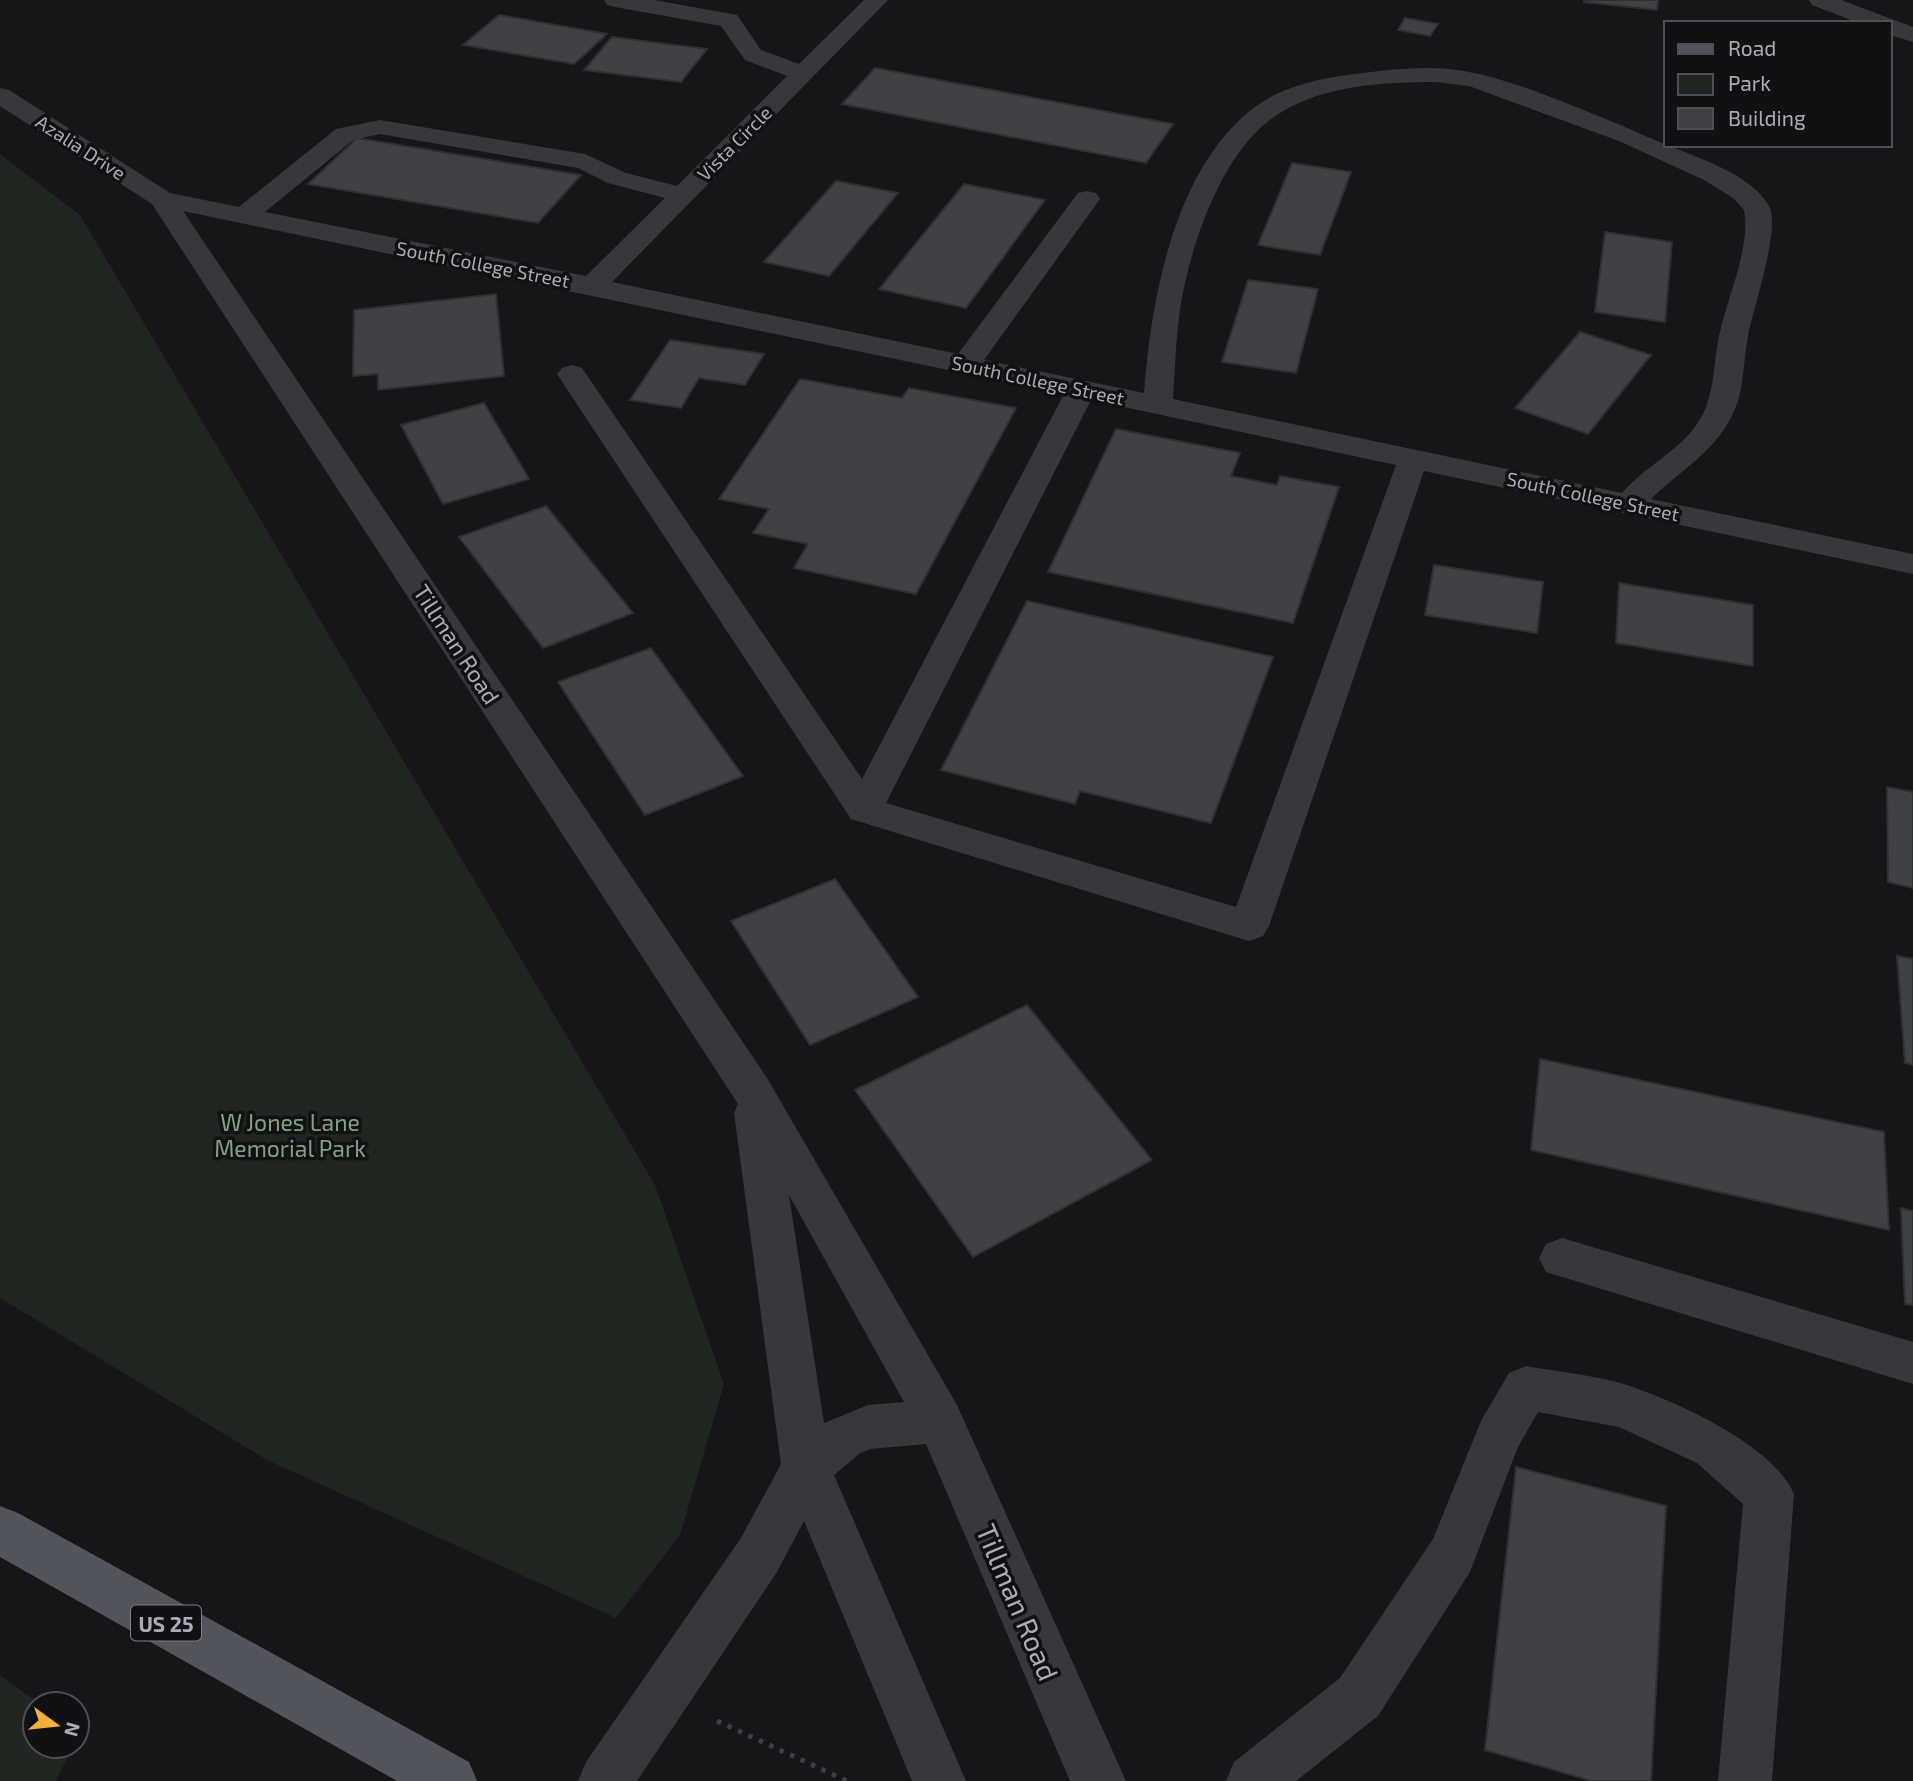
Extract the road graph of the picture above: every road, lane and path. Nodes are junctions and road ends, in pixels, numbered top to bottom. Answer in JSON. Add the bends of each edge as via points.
{"nodes":[{"id":1,"x":615,"y":0,"type":"edge"},
{"id":2,"x":877,"y":0,"type":"edge"},
{"id":3,"x":1820,"y":0,"type":"edge"},
{"id":4,"x":1875,"y":21,"type":"edge"},
{"id":5,"x":1892,"y":28,"type":"edge"},
{"id":6,"x":1913,"y":36,"type":"edge"},
{"id":7,"x":803,"y":74,"type":"junction"},
{"id":8,"x":0,"y":95,"type":"edge"},
{"id":9,"x":683,"y":195,"type":"junction"},
{"id":10,"x":162,"y":199,"type":"junction"},
{"id":11,"x":1087,"y":199,"type":"dead end"},
{"id":12,"x":245,"y":215,"type":"junction"},
{"id":13,"x":592,"y":286,"type":"junction"},
{"id":14,"x":966,"y":365,"type":"junction"},
{"id":15,"x":572,"y":374,"type":"dead end"},
{"id":16,"x":1082,"y":389,"type":"junction"},
{"id":17,"x":1158,"y":405,"type":"junction"},
{"id":18,"x":1413,"y":458,"type":"junction"},
{"id":19,"x":1630,"y":504,"type":"junction"},
{"id":20,"x":1913,"y":564,"type":"edge"},
{"id":21,"x":864,"y":810,"type":"junction"},
{"id":22,"x":752,"y":1090,"type":"junction"},
{"id":23,"x":1562,"y":1258,"type":"dead end"},
{"id":24,"x":1913,"y":1363,"type":"edge"},
{"id":25,"x":940,"y":1421,"type":"junction"},
{"id":26,"x":806,"y":1467,"type":"junction"},
{"id":27,"x":0,"y":1530,"type":"edge"},
{"id":28,"x":713,"y":1720,"type":"dead end"},
{"id":29,"x":450,"y":1781,"type":"edge"},
{"id":30,"x":606,"y":1781,"type":"edge"},
{"id":31,"x":847,"y":1781,"type":"edge"},
{"id":32,"x":939,"y":1781,"type":"edge"},
{"id":33,"x":1099,"y":1781,"type":"edge"},
{"id":34,"x":1253,"y":1781,"type":"edge"},
{"id":35,"x":1745,"y":1781,"type":"edge"}],
"edges":[{"from":1,"to":7,"type":"street","via":[[729,20],[753,55]]},
{"from":2,"to":7,"type":"street","name":"Vista Circle"},
{"from":3,"to":4,"type":"street"},
{"from":5,"to":6,"type":"street"},
{"from":7,"to":9,"type":"street","name":"Vista Circle"},
{"from":8,"to":10,"type":"street","name":"Azalia Drive"},
{"from":9,"to":12,"type":"street","via":[[617,178],[584,162],[380,127],[345,134]]},
{"from":9,"to":13,"type":"street","name":"Vista Circle"},
{"from":10,"to":12,"type":"street","name":"South College Street"},
{"from":10,"to":22,"type":"street","name":"Tillman Road"},
{"from":11,"to":14,"type":"street"},
{"from":12,"to":13,"type":"street","name":"South College Street"},
{"from":13,"to":14,"type":"street","name":"South College Street"},
{"from":14,"to":16,"type":"street","name":"South College Street"},
{"from":15,"to":21,"type":"street"},
{"from":16,"to":17,"type":"street","name":"South College Street"},
{"from":16,"to":21,"type":"street"},
{"from":17,"to":18,"type":"street","name":"South College Street"},
{"from":17,"to":19,"type":"street","via":[[1168,301],[1185,240],[1220,165],[1245,129],[1268,109],[1305,91],[1417,73],[1452,75],[1705,169],[1746,194],[1758,209],[1724,403],[1709,430]]},
{"from":18,"to":19,"type":"street","name":"South College Street"},
{"from":18,"to":21,"type":"street","via":[[1249,926]]},
{"from":19,"to":20,"type":"street","name":"South College Street"},
{"from":22,"to":25,"type":"street","name":"Tillman Road"},
{"from":22,"to":26,"type":"street","name":"Tillman Road"},
{"from":23,"to":24,"type":"street"},
{"from":25,"to":26,"type":"street","via":[[868,1427],[842,1438]]},
{"from":25,"to":33,"type":"street","name":"Tillman Road"},
{"from":26,"to":30,"type":"street","via":[[760,1555]]},
{"from":26,"to":32,"type":"street","name":"Tillman Road"},
{"from":27,"to":29,"type":"main road","number":"US 25"},
{"from":28,"to":31,"type":"path"},
{"from":34,"to":35,"type":"street","via":[[1359,1697],[1452,1555],[1498,1437],[1526,1388],[1624,1406],[1714,1447],[1769,1494]]}]}
